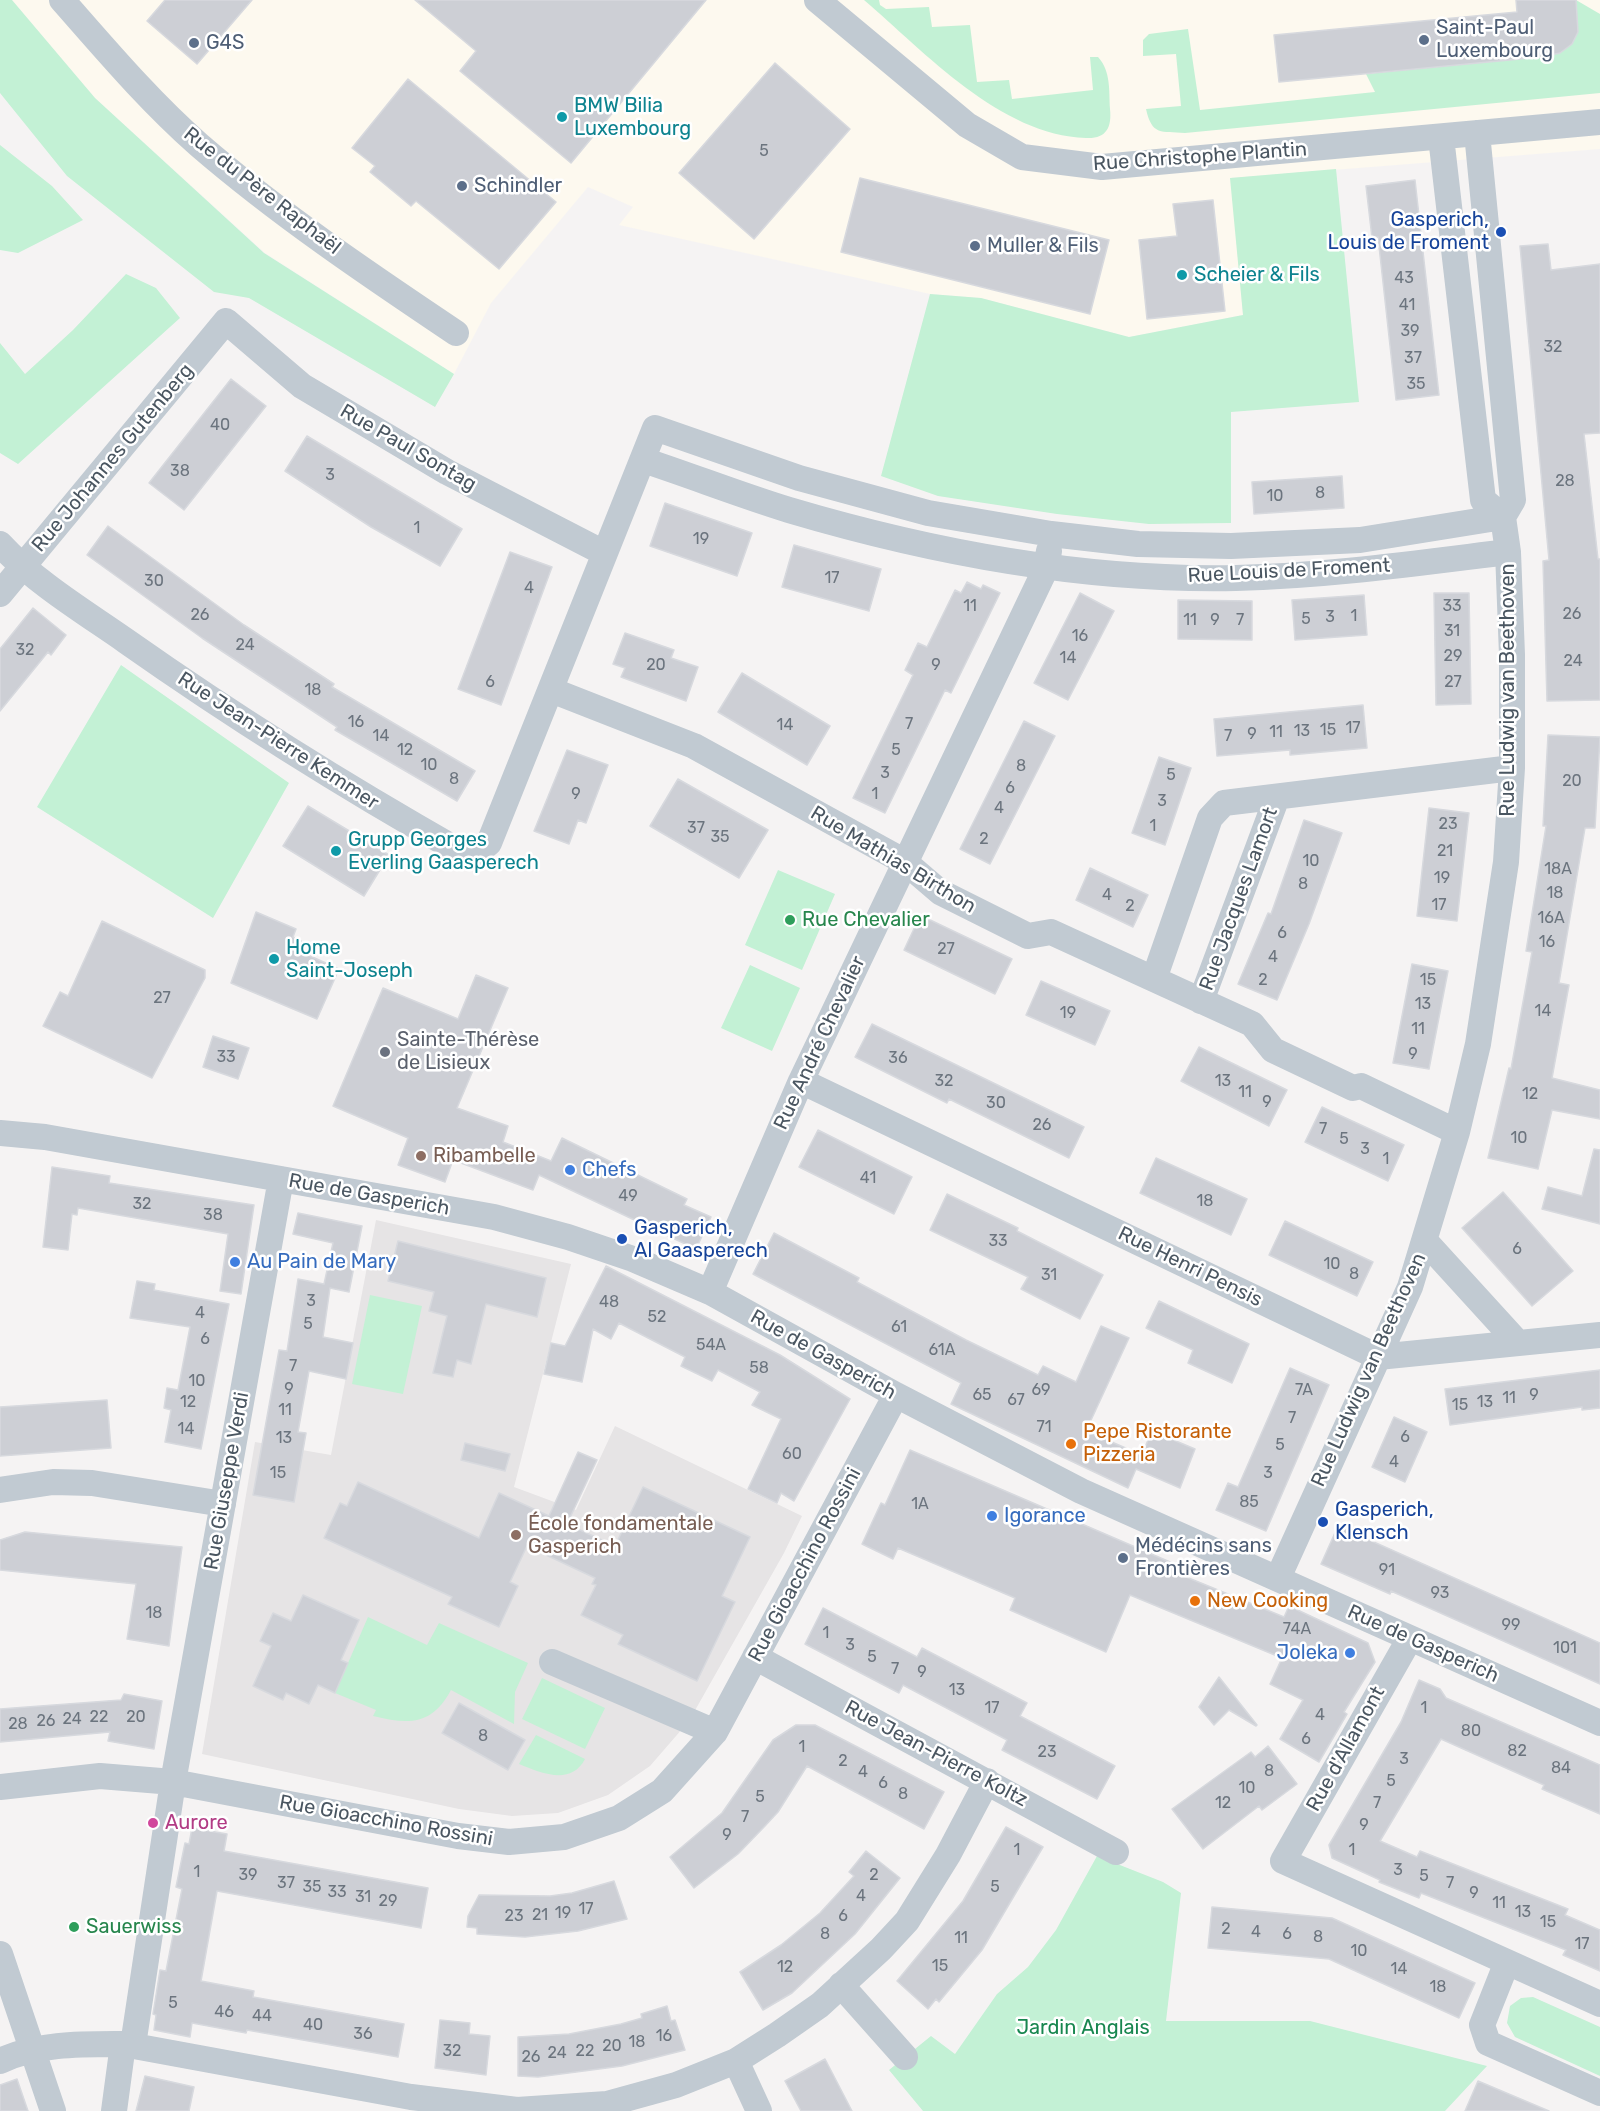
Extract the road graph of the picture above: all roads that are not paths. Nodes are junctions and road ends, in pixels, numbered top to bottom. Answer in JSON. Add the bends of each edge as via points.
{"nodes":[{"id":1,"x":62,"y":0,"type":"edge"},
{"id":2,"x":817,"y":0,"type":"edge"},
{"id":3,"x":1600,"y":122,"type":"edge"},
{"id":4,"x":1477,"y":134,"type":"junction"},
{"id":5,"x":1441,"y":137,"type":"junction"},
{"id":6,"x":226,"y":321,"type":"joint"},
{"id":7,"x":456,"y":333,"type":"dead end"},
{"id":8,"x":645,"y":454,"type":"junction"},
{"id":9,"x":799,"y":478,"type":"junction"},
{"id":10,"x":788,"y":510,"type":"junction"},
{"id":11,"x":1503,"y":517,"type":"junction"},
{"id":12,"x":1051,"y":534,"type":"junction"},
{"id":13,"x":0,"y":544,"type":"edge"},
{"id":14,"x":1508,"y":552,"type":"junction"},
{"id":15,"x":604,"y":553,"type":"junction"},
{"id":16,"x":22,"y":567,"type":"junction"},
{"id":17,"x":1046,"y":568,"type":"junction"},
{"id":18,"x":0,"y":594,"type":"edge"},
{"id":19,"x":551,"y":690,"type":"junction"},
{"id":20,"x":1512,"y":768,"type":"junction"},
{"id":21,"x":1277,"y":797,"type":"junction"},
{"id":22,"x":904,"y":862,"type":"junction"},
{"id":23,"x":1154,"y":979,"type":"junction"},
{"id":24,"x":1201,"y":1001,"type":"junction"},
{"id":25,"x":801,"y":1081,"type":"junction"},
{"id":26,"x":1457,"y":1132,"type":"junction"},
{"id":27,"x":0,"y":1133,"type":"edge"},
{"id":28,"x":281,"y":1179,"type":"junction"},
{"id":29,"x":1425,"y":1241,"type":"junction"},
{"id":30,"x":710,"y":1292,"type":"junction"},
{"id":31,"x":1600,"y":1335,"type":"edge"},
{"id":32,"x":1518,"y":1343,"type":"junction"},
{"id":33,"x":1378,"y":1357,"type":"junction"},
{"id":34,"x":896,"y":1395,"type":"junction"},
{"id":35,"x":0,"y":1490,"type":"edge"},
{"id":36,"x":223,"y":1504,"type":"junction"},
{"id":37,"x":1278,"y":1578,"type":"junction"},
{"id":38,"x":1410,"y":1638,"type":"junction"},
{"id":39,"x":755,"y":1657,"type":"junction"},
{"id":40,"x":552,"y":1662,"type":"dead end"},
{"id":41,"x":1600,"y":1723,"type":"edge"},
{"id":42,"x":714,"y":1732,"type":"junction"},
{"id":43,"x":987,"y":1781,"type":"junction"},
{"id":44,"x":173,"y":1782,"type":"junction"},
{"id":45,"x":0,"y":1787,"type":"edge"},
{"id":46,"x":1116,"y":1852,"type":"dead end"},
{"id":47,"x":0,"y":1954,"type":"edge"},
{"id":48,"x":1507,"y":1962,"type":"junction"},
{"id":49,"x":841,"y":1985,"type":"junction"},
{"id":50,"x":1600,"y":2004,"type":"edge"},
{"id":51,"x":128,"y":2044,"type":"junction"},
{"id":52,"x":33,"y":2051,"type":"junction"},
{"id":53,"x":905,"y":2057,"type":"dead end"},
{"id":54,"x":0,"y":2061,"type":"edge"},
{"id":55,"x":736,"y":2061,"type":"junction"},
{"id":56,"x":1600,"y":2093,"type":"edge"},
{"id":57,"x":53,"y":2111,"type":"edge"},
{"id":58,"x":114,"y":2111,"type":"edge"},
{"id":59,"x":759,"y":2111,"type":"edge"}],
"edges":[{"from":1,"to":7,"type":"street","name":"Rue du Père Raphaël","via":[[121,67],[199,145],[370,275]]},
{"from":2,"to":5,"type":"street","name":"Rue Christophe Plantin","via":[[966,125],[1022,157],[1102,167]]},
{"from":3,"to":4,"type":"street","name":"Rue Christophe Plantin"},
{"from":4,"to":5,"type":"street","name":"Rue Christophe Plantin"},
{"from":4,"to":11,"type":"street","name":"Rue Ludwig van Beethoven","via":[[1513,500]]},
{"from":5,"to":11,"type":"street","via":[[1483,500]]},
{"from":6,"to":15,"type":"street","name":"Rue Paul Sontag","via":[[302,386],[447,472]]},
{"from":6,"to":16,"type":"street","name":"Rue Johannes Gutenberg"},
{"from":8,"to":9,"type":"street","name":"Rue Louis de Froment","via":[[655,428]]},
{"from":8,"to":10,"type":"street","name":"Rue Louis de Froment"},
{"from":8,"to":15,"type":"street","name":"Rue Jean-Pierre Kemmer"},
{"from":9,"to":10,"type":"street"},
{"from":9,"to":12,"type":"street","name":"Rue Louis de Froment","via":[[928,513]]},
{"from":10,"to":17,"type":"street","name":"Rue Louis de Froment","via":[[922,545]]},
{"from":11,"to":12,"type":"street","name":"Rue Louis de Froment","via":[[1360,540],[1231,546],[1138,544]]},
{"from":11,"to":14,"type":"street","name":"Rue Ludwig van Beethoven"},
{"from":12,"to":17,"type":"street","name":"Rue André Chevalier"},
{"from":13,"to":16,"type":"street"},
{"from":14,"to":17,"type":"street","name":"Rue Louis de Froment","via":[[1358,570],[1237,578],[1160,577]]},
{"from":14,"to":20,"type":"street","name":"Rue Ludwig van Beethoven"},
{"from":15,"to":19,"type":"street","name":"Rue Jean-Pierre Kemmer"},
{"from":16,"to":18,"type":"street","name":"Rue Johannes Gutenberg"},
{"from":16,"to":19,"type":"street","name":"Rue Jean-Pierre Kemmer","via":[[176,676],[329,776],[459,851],[476,854],[489,843]]},
{"from":17,"to":22,"type":"street","name":"Rue André Chevalier"},
{"from":19,"to":22,"type":"street","name":"Rue Mathias Birthon","via":[[694,746]]},
{"from":20,"to":21,"type":"street","name":"Rue Jacques Lamort"},
{"from":20,"to":26,"type":"street","name":"Rue Ludwig van Beethoven","via":[[1506,862],[1493,956]]},
{"from":21,"to":23,"type":"street","name":"Rue Jacques Lamort","via":[[1224,803],[1210,818]]},
{"from":21,"to":24,"type":"street","name":"Rue Jacques Lamort"},
{"from":22,"to":23,"type":"street","name":"Rue Mathias Birthon","via":[[940,892],[1028,936],[1051,932]]},
{"from":22,"to":25,"type":"street","name":"Rue André Chevalier"},
{"from":23,"to":24,"type":"street","name":"Rue Mathias Birthon"},
{"from":24,"to":26,"type":"street","name":"Rue Mathias Birthon","via":[[1252,1024],[1273,1050]]},
{"from":25,"to":30,"type":"street","name":"Rue André Chevalier"},
{"from":25,"to":33,"type":"street","name":"Rue Henri Pensis"},
{"from":26,"to":29,"type":"street","name":"Rue Ludwig van Beethoven"},
{"from":27,"to":28,"type":"street","name":"Rue de Gasperich","via":[[45,1137]]},
{"from":28,"to":30,"type":"street","name":"Rue de Gasperich","via":[[494,1217],[633,1259]]},
{"from":28,"to":36,"type":"street","name":"Rue Giuseppe Verdi"},
{"from":29,"to":32,"type":"street"},
{"from":29,"to":33,"type":"street","name":"Rue Ludwig van Beethoven","via":[[1410,1287]]},
{"from":30,"to":34,"type":"street","name":"Rue de Gasperich"},
{"from":31,"to":32,"type":"street"},
{"from":32,"to":33,"type":"street"},
{"from":33,"to":37,"type":"street","name":"Rue Ludwig van Beethoven"},
{"from":34,"to":37,"type":"street","name":"Rue de Gasperich","via":[[1081,1491]]},
{"from":34,"to":39,"type":"street","name":"Rue Gioacchino Rossini"},
{"from":35,"to":36,"type":"street","via":[[53,1482],[92,1483]]},
{"from":36,"to":44,"type":"street","name":"Rue Giuseppe Verdi"},
{"from":37,"to":38,"type":"street","name":"Rue de Gasperich"},
{"from":38,"to":41,"type":"street","name":"Rue de Gasperich"},
{"from":38,"to":48,"type":"street","name":"Rue d'Allamont","via":[[1283,1861]]},
{"from":39,"to":42,"type":"street","name":"Rue Gioacchino Rossini"},
{"from":39,"to":43,"type":"street","name":"Rue Jean-Pierre Koltz"},
{"from":40,"to":42,"type":"street"},
{"from":42,"to":44,"type":"street","name":"Rue Gioacchino Rossini","via":[[662,1791],[619,1818],[564,1837],[509,1842],[458,1836]]},
{"from":43,"to":46,"type":"street","name":"Rue Jean-Pierre Koltz"},
{"from":43,"to":49,"type":"street","via":[[907,1921]]},
{"from":44,"to":45,"type":"street","name":"Rue Gioacchino Rossini","via":[[100,1776]]},
{"from":44,"to":51,"type":"street","name":"Rue Giuseppe Verdi"},
{"from":47,"to":52,"type":"street"},
{"from":48,"to":50,"type":"street"},
{"from":48,"to":56,"type":"street","via":[[1482,2025],[1488,2043]]},
{"from":49,"to":53,"type":"street"},
{"from":49,"to":55,"type":"street","via":[[820,2005]]},
{"from":51,"to":52,"type":"street","via":[[81,2044]]},
{"from":51,"to":55,"type":"street","via":[[411,2097],[518,2110],[607,2104],[676,2085]]},
{"from":51,"to":58,"type":"street","name":"Rue Giuseppe Verdi"},
{"from":52,"to":54,"type":"street"},
{"from":52,"to":57,"type":"street"},
{"from":55,"to":59,"type":"street"}]}
